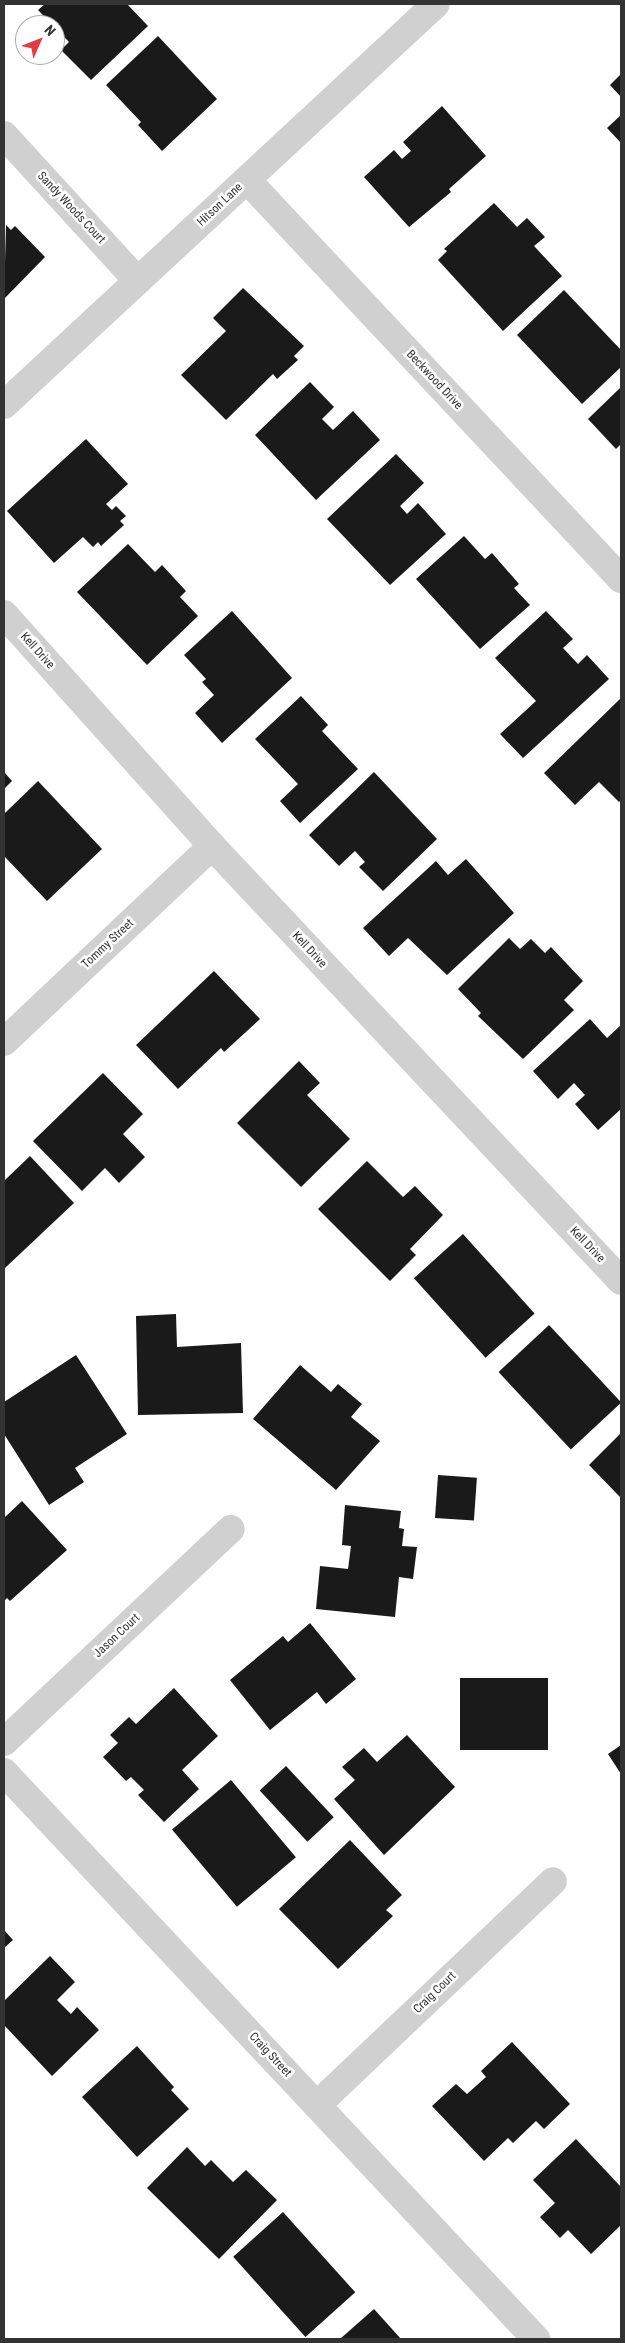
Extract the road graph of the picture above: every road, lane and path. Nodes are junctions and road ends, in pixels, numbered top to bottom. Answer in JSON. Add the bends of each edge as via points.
{"nodes":[{"id":1,"x":436,"y":4,"type":"edge"},
{"id":2,"x":4,"y":135,"type":"edge"},
{"id":3,"x":247,"y":180,"type":"junction"},
{"id":4,"x":138,"y":281,"type":"junction"},
{"id":5,"x":4,"y":404,"type":"edge"},
{"id":6,"x":621,"y":579,"type":"edge"},
{"id":7,"x":4,"y":614,"type":"edge"},
{"id":8,"x":212,"y":846,"type":"junction"},
{"id":9,"x":4,"y":1042,"type":"edge"},
{"id":10,"x":621,"y":1281,"type":"edge"},
{"id":11,"x":231,"y":1529,"type":"dead end"},
{"id":12,"x":4,"y":1742,"type":"edge"},
{"id":13,"x":4,"y":1772,"type":"edge"},
{"id":14,"x":553,"y":1881,"type":"dead end"},
{"id":15,"x":317,"y":2105,"type":"junction"},
{"id":16,"x":536,"y":2339,"type":"edge"}],
"edges":[{"from":1,"to":3,"type":"street","name":"Hitson Lane"},
{"from":2,"to":4,"type":"street","name":"Sandy Woods Court"},
{"from":3,"to":4,"type":"street","name":"Hitson Lane"},
{"from":3,"to":6,"type":"street","name":"Beckwood Drive"},
{"from":4,"to":5,"type":"street","name":"Hitson Lane"},
{"from":7,"to":8,"type":"street","name":"Kell Drive"},
{"from":8,"to":9,"type":"street","name":"Tommy Street"},
{"from":8,"to":10,"type":"street","name":"Kell Drive"},
{"from":11,"to":12,"type":"street","name":"Jason Court"},
{"from":13,"to":15,"type":"street","name":"Craig Street"},
{"from":14,"to":15,"type":"street","name":"Craig Court"},
{"from":15,"to":16,"type":"street","name":"Craig Street"}]}
